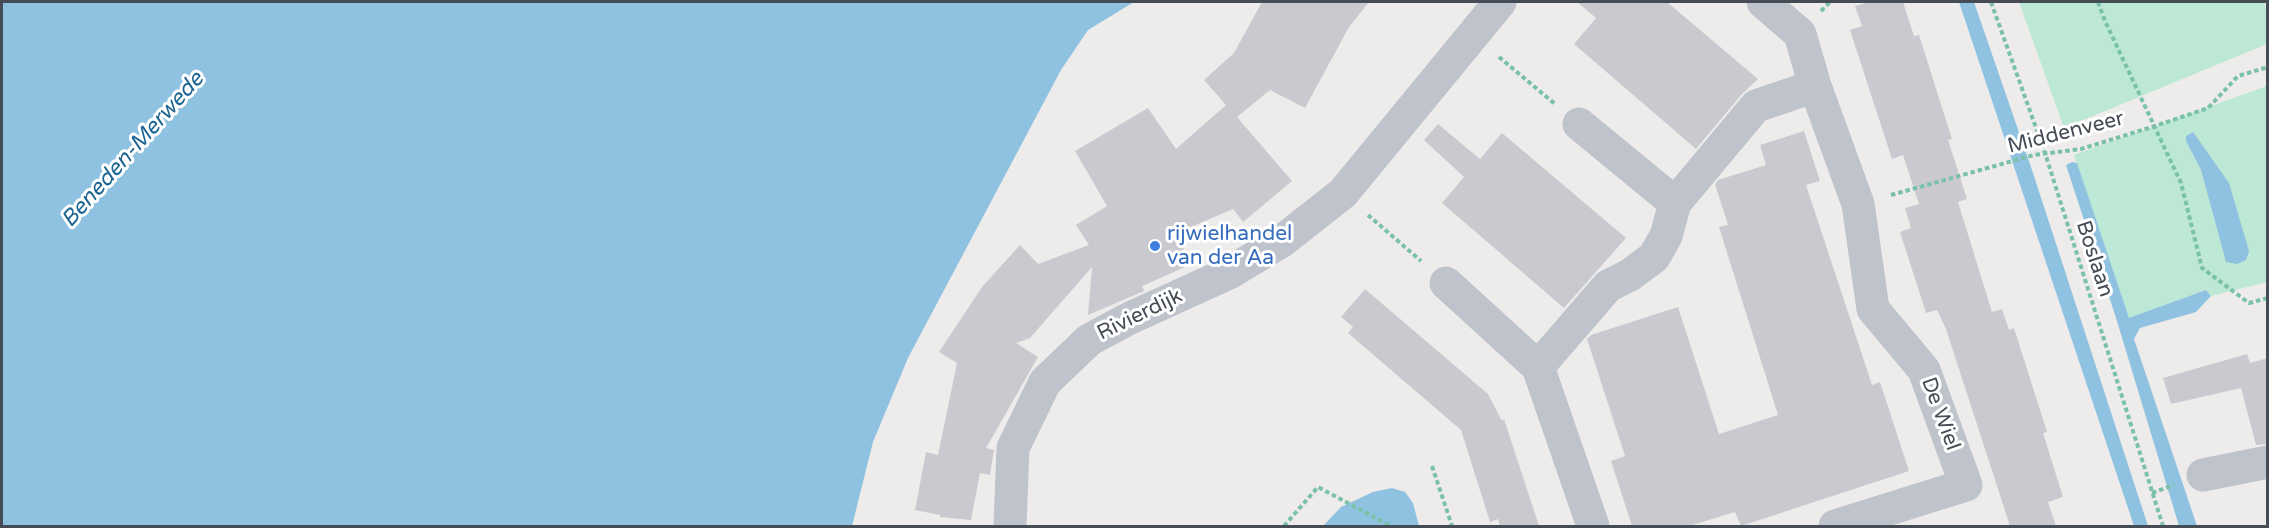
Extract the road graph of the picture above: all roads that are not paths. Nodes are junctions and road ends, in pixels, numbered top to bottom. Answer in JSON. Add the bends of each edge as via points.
{"nodes":[{"id":1,"x":1500,"y":2,"type":"edge"},
{"id":2,"x":1763,"y":2,"type":"edge"},
{"id":3,"x":1815,"y":86,"type":"junction"},
{"id":4,"x":1579,"y":124,"type":"road end"},
{"id":5,"x":1675,"y":203,"type":"junction"},
{"id":6,"x":1446,"y":283,"type":"road end"},
{"id":7,"x":1538,"y":367,"type":"junction"},
{"id":8,"x":2268,"y":462,"type":"edge"},
{"id":9,"x":2203,"y":475,"type":"dead end"},
{"id":10,"x":1010,"y":526,"type":"edge"},
{"id":11,"x":1593,"y":526,"type":"edge"},
{"id":12,"x":1835,"y":526,"type":"edge"}],
"edges":[{"from":1,"to":10,"type":"street","name":"Rivierdijk","via":[[1343,193],[1282,241],[1229,273],[1089,340],[1045,382],[1013,448]]},
{"from":2,"to":3,"type":"street","name":"De Wiel","via":[[1800,34]]},
{"from":3,"to":5,"type":"street","via":[[1756,106]]},
{"from":3,"to":12,"type":"street","name":"De Wiel","via":[[1858,204],[1873,309],[1924,369],[1966,484]]},
{"from":4,"to":5,"type":"street"},
{"from":5,"to":7,"type":"street","via":[[1666,236],[1654,257],[1608,286]]},
{"from":6,"to":7,"type":"street"},
{"from":7,"to":11,"type":"street"},
{"from":8,"to":9,"type":"street"}]}
